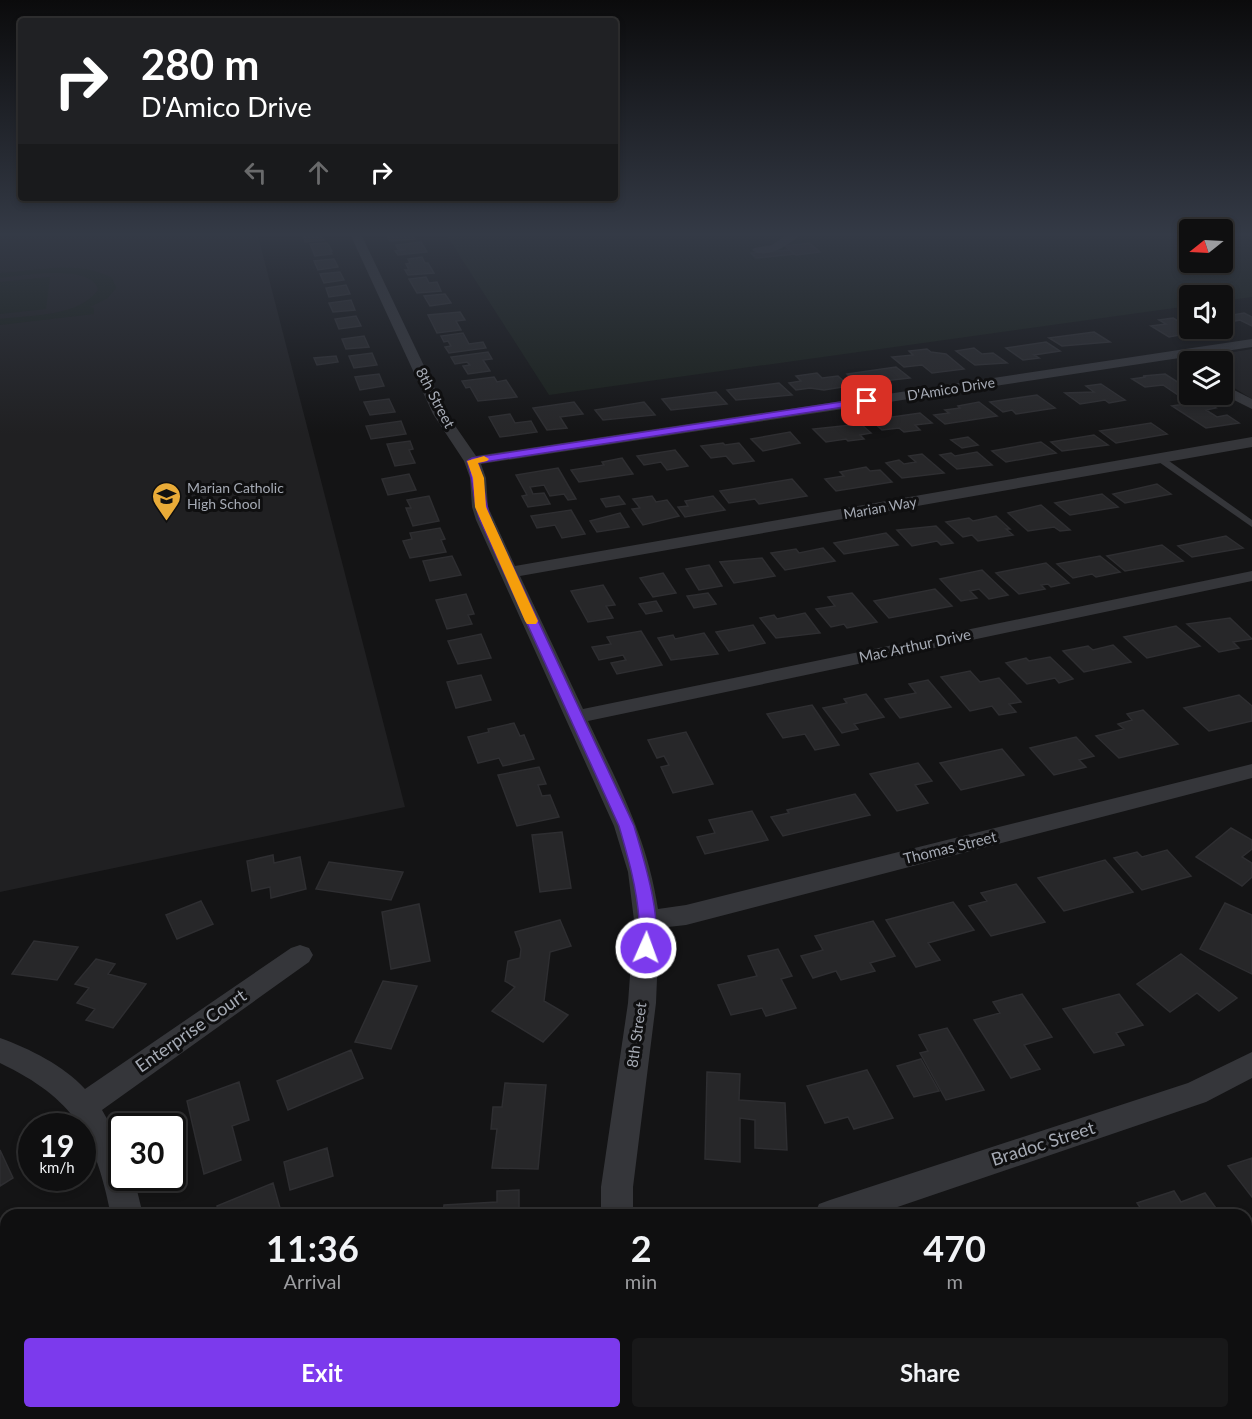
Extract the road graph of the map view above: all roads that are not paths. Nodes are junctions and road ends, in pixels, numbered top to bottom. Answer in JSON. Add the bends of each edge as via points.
{"nodes":[{"id":1,"x":387,"y":302,"type":"edge"},
{"id":2,"x":1252,"y":343,"type":"edge"},
{"id":3,"x":1169,"y":356,"type":"junction"},
{"id":4,"x":1179,"y":362,"type":"edge"},
{"id":5,"x":1233,"y":394,"type":"edge"},
{"id":6,"x":1252,"y":405,"type":"edge"},
{"id":7,"x":1252,"y":442,"type":"edge"},
{"id":8,"x":1159,"y":458,"type":"junction"},
{"id":9,"x":472,"y":461,"type":"junction"},
{"id":10,"x":1252,"y":524,"type":"edge"},
{"id":11,"x":509,"y":573,"type":"junction"},
{"id":12,"x":1252,"y":576,"type":"edge"},
{"id":13,"x":577,"y":717,"type":"junction"},
{"id":14,"x":1252,"y":771,"type":"edge"},
{"id":15,"x":647,"y":920,"type":"junction"},
{"id":16,"x":300,"y":955,"type":"dead end"},
{"id":17,"x":0,"y":1050,"type":"edge"},
{"id":18,"x":1252,"y":1064,"type":"edge"},
{"id":19,"x":83,"y":1107,"type":"junction"},
{"id":20,"x":126,"y":1209,"type":"edge"},
{"id":21,"x":617,"y":1209,"type":"edge"},
{"id":22,"x":848,"y":1209,"type":"edge"}],
"edges":[{"from":1,"to":9,"type":"street","name":"8th Street","via":[[440,414]]},
{"from":2,"to":3,"type":"street","name":"D'Amico Drive"},
{"from":3,"to":4,"type":"street"},
{"from":3,"to":9,"type":"street","name":"D'Amico Drive"},
{"from":5,"to":6,"type":"street"},
{"from":7,"to":8,"type":"street","name":"Marian Way"},
{"from":8,"to":10,"type":"lane"},
{"from":8,"to":11,"type":"street","name":"Marian Way"},
{"from":9,"to":11,"type":"street","name":"8th Street","via":[[480,507]]},
{"from":11,"to":13,"type":"street","name":"8th Street"},
{"from":12,"to":13,"type":"street","name":"Mac Arthur Drive"},
{"from":13,"to":15,"type":"street","name":"8th Street","via":[[626,826],[640,872]]},
{"from":14,"to":15,"type":"street","name":"Thomas Street","via":[[686,915]]},
{"from":15,"to":21,"type":"street","name":"8th Street","via":[[642,1003]]},
{"from":16,"to":19,"type":"street","name":"Enterprise Court"},
{"from":17,"to":19,"type":"street","via":[[37,1066]]},
{"from":18,"to":22,"type":"street","name":"Bradoc Street","via":[[1196,1093]]},
{"from":19,"to":20,"type":"street","via":[[102,1134],[120,1176]]}]}
